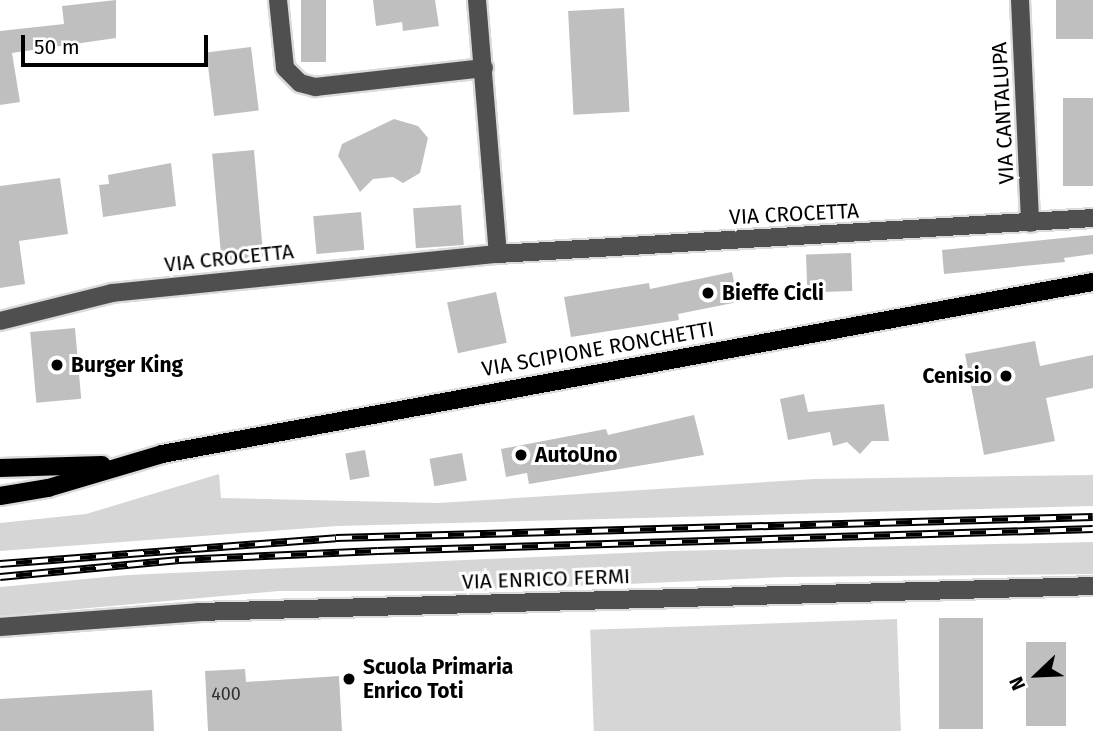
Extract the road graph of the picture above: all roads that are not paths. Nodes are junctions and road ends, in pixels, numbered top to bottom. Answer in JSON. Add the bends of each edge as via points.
{"nodes":[{"id":1,"x":278,"y":0,"type":"edge"},
{"id":2,"x":477,"y":0,"type":"edge"},
{"id":3,"x":1020,"y":0,"type":"edge"},
{"id":4,"x":484,"y":68,"type":"junction"},
{"id":5,"x":1093,"y":218,"type":"edge"},
{"id":6,"x":1030,"y":223,"type":"junction"},
{"id":7,"x":498,"y":254,"type":"junction"},
{"id":8,"x":1093,"y":282,"type":"edge"},
{"id":9,"x":3,"y":321,"type":"edge"},
{"id":10,"x":112,"y":465,"type":"junction"},
{"id":11,"x":0,"y":468,"type":"edge"},
{"id":12,"x":0,"y":496,"type":"edge"},
{"id":13,"x":1093,"y":586,"type":"edge"},
{"id":14,"x":0,"y":627,"type":"edge"}],
"edges":[{"from":1,"to":4,"type":"street","via":[[285,68],[300,83],[315,87]]},
{"from":2,"to":4,"type":"street"},
{"from":3,"to":6,"type":"street","name":"VIA CANTALUPA"},
{"from":4,"to":7,"type":"street"},
{"from":5,"to":6,"type":"street","name":"VIA CROCETTA"},
{"from":6,"to":7,"type":"street","name":"VIA CROCETTA"},
{"from":7,"to":9,"type":"street","name":"VIA CROCETTA","via":[[112,293]]},
{"from":8,"to":10,"type":"main road","name":"VIA SCIPIONE RONCHETTI"},
{"from":10,"to":11,"type":"main road","name":"VIA SCIPIONE RONCHETTI"},
{"from":10,"to":12,"type":"main road","name":"VIA SCIPIONE RONCHETTI","via":[[48,488]]},
{"from":13,"to":14,"type":"street","name":"VIA ENRICO FERMI","via":[[198,612]]}]}
